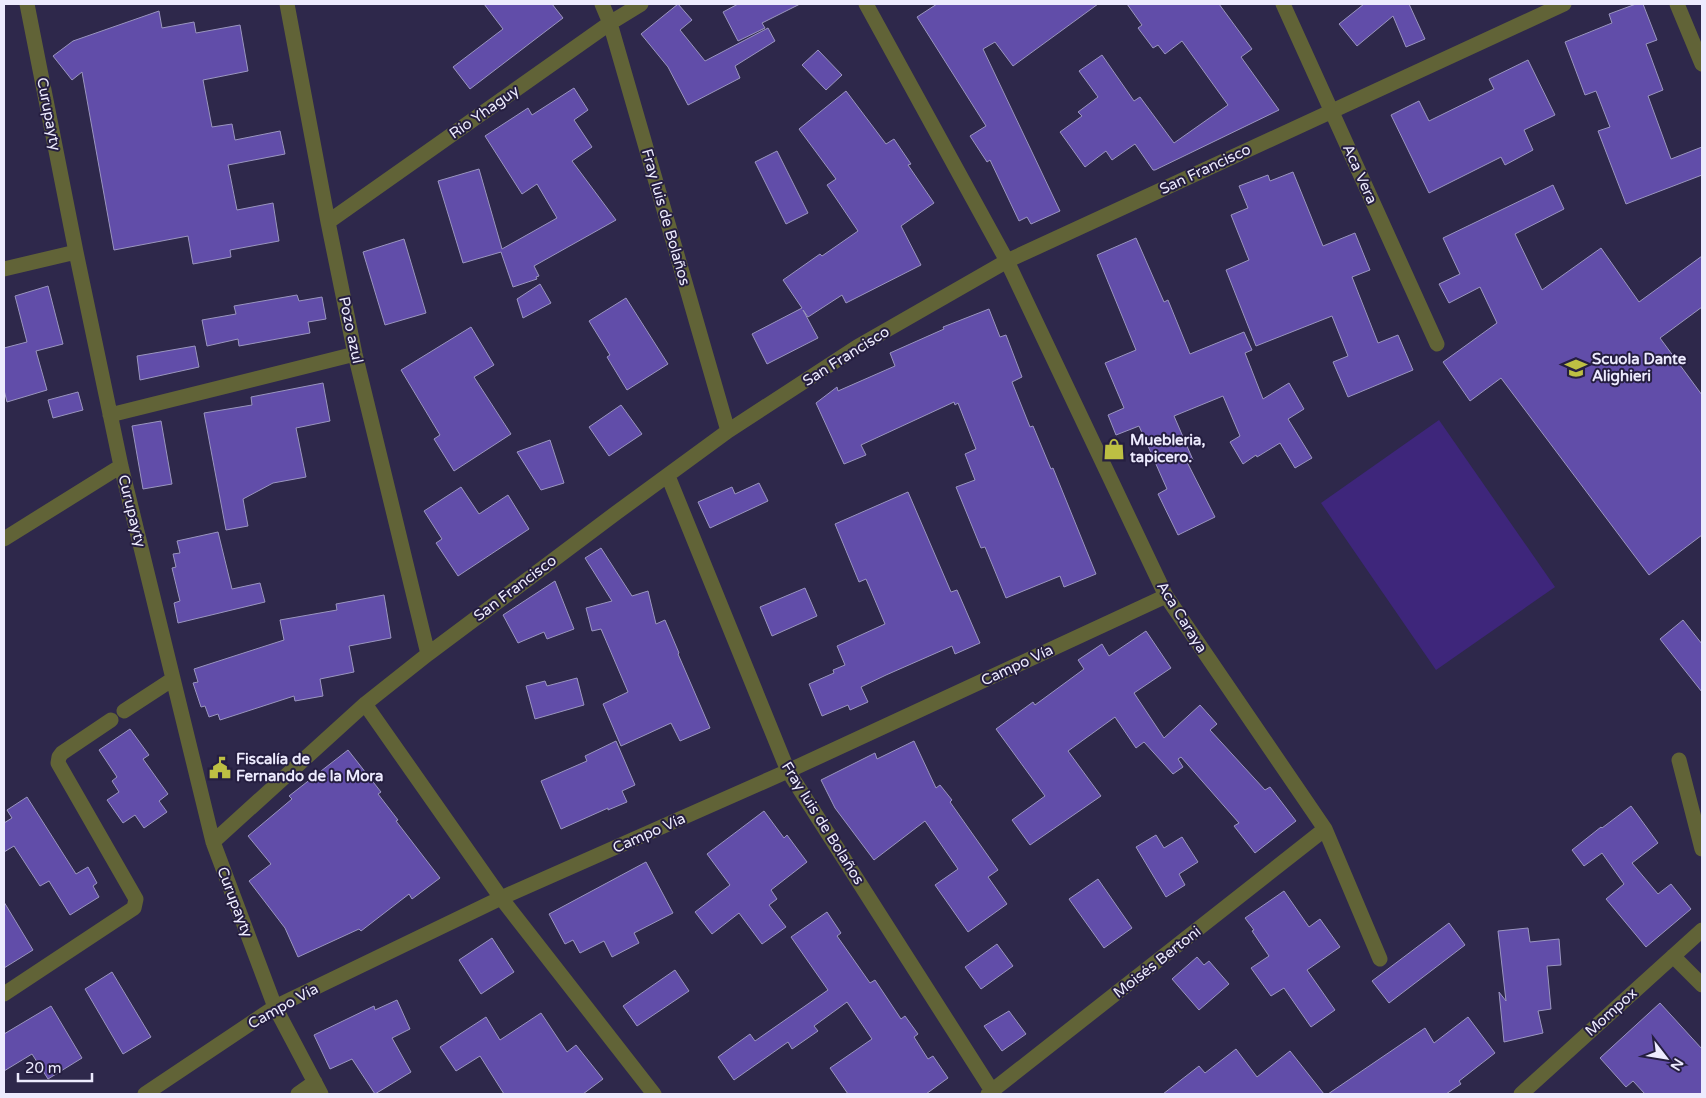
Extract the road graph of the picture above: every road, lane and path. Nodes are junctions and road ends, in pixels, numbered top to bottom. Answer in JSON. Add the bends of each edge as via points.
{"nodes":[{"id":1,"x":27,"y":4,"type":"edge"},
{"id":2,"x":287,"y":4,"type":"edge"},
{"id":3,"x":602,"y":4,"type":"edge"},
{"id":4,"x":641,"y":4,"type":"edge"},
{"id":5,"x":866,"y":4,"type":"edge"},
{"id":6,"x":1283,"y":4,"type":"edge"},
{"id":7,"x":1564,"y":4,"type":"edge"},
{"id":8,"x":1677,"y":4,"type":"edge"},
{"id":9,"x":610,"y":23,"type":"junction"},
{"id":10,"x":1702,"y":64,"type":"edge"},
{"id":11,"x":1332,"y":111,"type":"junction"},
{"id":12,"x":328,"y":222,"type":"junction"},
{"id":13,"x":76,"y":252,"type":"junction"},
{"id":14,"x":1007,"y":261,"type":"junction"},
{"id":15,"x":4,"y":269,"type":"edge"},
{"id":16,"x":1437,"y":344,"type":"dead end"},
{"id":17,"x":355,"y":354,"type":"junction"},
{"id":18,"x":110,"y":415,"type":"junction"},
{"id":19,"x":728,"y":431,"type":"junction"},
{"id":20,"x":122,"y":466,"type":"junction"},
{"id":21,"x":668,"y":476,"type":"junction"},
{"id":22,"x":4,"y":538,"type":"edge"},
{"id":23,"x":1166,"y":596,"type":"junction"},
{"id":24,"x":428,"y":654,"type":"junction"},
{"id":25,"x":173,"y":679,"type":"junction"},
{"id":26,"x":365,"y":704,"type":"junction"},
{"id":27,"x":124,"y":711,"type":"dead end"},
{"id":28,"x":111,"y":720,"type":"dead end"},
{"id":29,"x":1679,"y":760,"type":"dead end"},
{"id":30,"x":788,"y":771,"type":"junction"},
{"id":31,"x":1325,"y":829,"type":"junction"},
{"id":32,"x":213,"y":842,"type":"junction"},
{"id":33,"x":1702,"y":849,"type":"edge"},
{"id":34,"x":501,"y":898,"type":"junction"},
{"id":35,"x":1702,"y":930,"type":"edge"},
{"id":36,"x":1673,"y":956,"type":"junction"},
{"id":37,"x":1380,"y":959,"type":"dead end"},
{"id":38,"x":1702,"y":985,"type":"edge"},
{"id":39,"x":4,"y":994,"type":"edge"},
{"id":40,"x":275,"y":1007,"type":"junction"},
{"id":41,"x":318,"y":1088,"type":"edge"},
{"id":42,"x":991,"y":1093,"type":"edge"},
{"id":43,"x":145,"y":1094,"type":"edge"},
{"id":44,"x":298,"y":1094,"type":"edge"},
{"id":45,"x":654,"y":1094,"type":"edge"},
{"id":46,"x":1521,"y":1094,"type":"edge"}],
"edges":[{"from":1,"to":13,"type":"street","name":"Curupayty"},
{"from":2,"to":12,"type":"street","name":"Pozo azul"},
{"from":3,"to":9,"type":"street","name":"Fray luis de Bolaños"},
{"from":4,"to":9,"type":"street","name":"Río Yhaguy"},
{"from":5,"to":14,"type":"street","name":"Aca Caraya"},
{"from":6,"to":11,"type":"street","name":"Aca Vera"},
{"from":7,"to":11,"type":"street","name":"San Francisco"},
{"from":8,"to":10,"type":"street"},
{"from":9,"to":12,"type":"street","name":"Río Yhaguy"},
{"from":9,"to":19,"type":"street","name":"Fray luis de Bolaños"},
{"from":11,"to":14,"type":"street","name":"San Francisco"},
{"from":11,"to":16,"type":"street","name":"Aca Vera"},
{"from":12,"to":17,"type":"street","name":"Pozo azul"},
{"from":13,"to":15,"type":"street"},
{"from":13,"to":18,"type":"street","name":"Curupayty"},
{"from":14,"to":19,"type":"street","name":"San Francisco","via":[[857,347]]},
{"from":14,"to":23,"type":"street","name":"Aca Caraya"},
{"from":17,"to":18,"type":"street"},
{"from":17,"to":24,"type":"street","name":"Pozo azul"},
{"from":18,"to":20,"type":"street","name":"Curupayty"},
{"from":19,"to":21,"type":"street","name":"San Francisco"},
{"from":20,"to":22,"type":"street"},
{"from":20,"to":25,"type":"street","name":"Curupayty"},
{"from":21,"to":24,"type":"street","name":"San Francisco"},
{"from":21,"to":30,"type":"street","name":"Fray luis de Bolaños"},
{"from":23,"to":30,"type":"street","name":"Campo Vía"},
{"from":23,"to":31,"type":"street","name":"Aca Caraya"},
{"from":24,"to":26,"type":"street","name":"San Francisco"},
{"from":25,"to":27,"type":"street"},
{"from":25,"to":32,"type":"street","name":"Curupayty"},
{"from":26,"to":32,"type":"street","name":"San Francisco"},
{"from":26,"to":34,"type":"street"},
{"from":28,"to":39,"type":"street","via":[[62,753],[58,763],[136,899],[134,908]]},
{"from":29,"to":33,"type":"street"},
{"from":30,"to":34,"type":"street","name":"Campo Vía"},
{"from":30,"to":42,"type":"street","name":"Fray luis de Bolaños"},
{"from":31,"to":37,"type":"street","name":"Aca Caraya"},
{"from":31,"to":42,"type":"street","name":"Moisés Bertoni"},
{"from":32,"to":40,"type":"street","name":"Curupayty"},
{"from":34,"to":40,"type":"street","name":"Campo Vía"},
{"from":34,"to":45,"type":"street"},
{"from":35,"to":36,"type":"street","name":"Mompox"},
{"from":36,"to":38,"type":"street"},
{"from":36,"to":46,"type":"street","name":"Mompox"},
{"from":40,"to":41,"type":"street","name":"Curupayty"},
{"from":40,"to":43,"type":"street","name":"Campo Vía"},
{"from":41,"to":44,"type":"street"}]}
